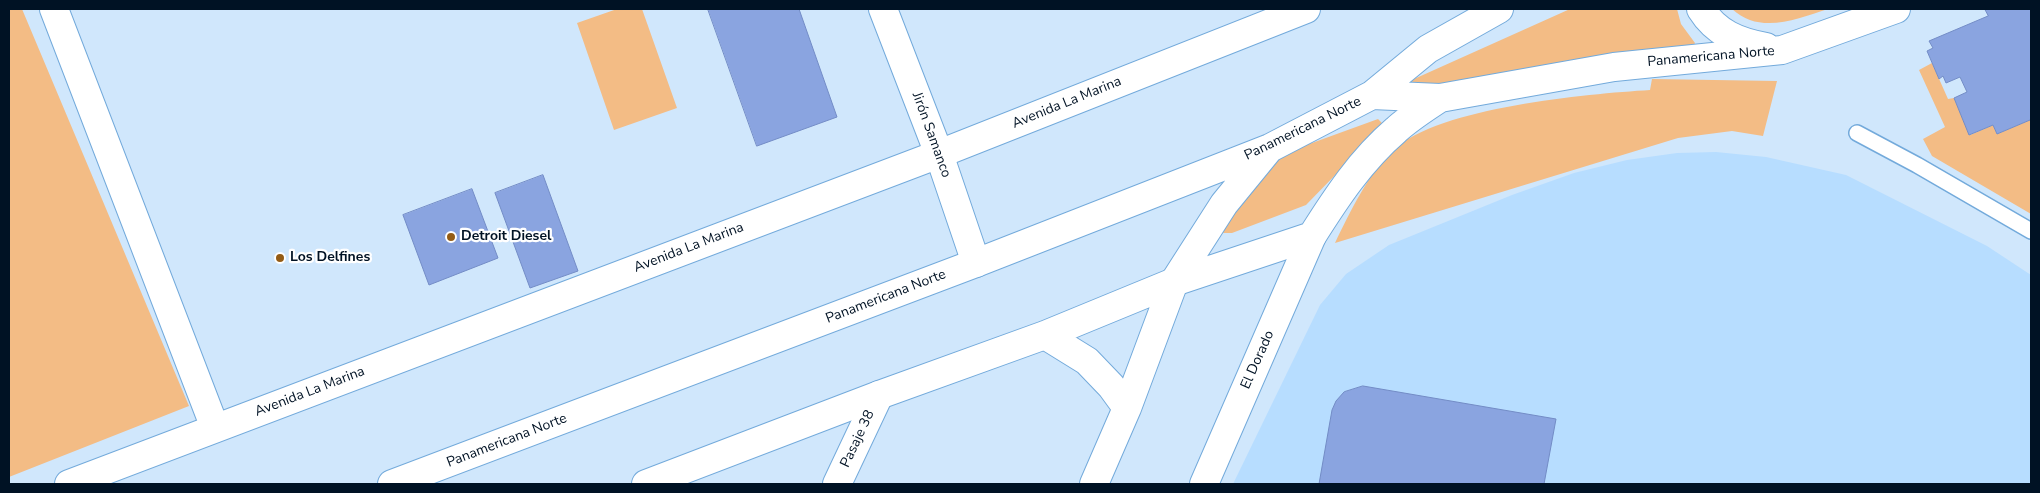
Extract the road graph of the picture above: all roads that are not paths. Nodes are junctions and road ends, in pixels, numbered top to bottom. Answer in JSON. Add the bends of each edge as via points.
{"nodes":[{"id":1,"x":54,"y":9,"type":"edge"},
{"id":2,"x":883,"y":9,"type":"edge"},
{"id":3,"x":1306,"y":9,"type":"edge"},
{"id":4,"x":1499,"y":9,"type":"edge"},
{"id":5,"x":1701,"y":9,"type":"edge"},
{"id":6,"x":1896,"y":9,"type":"edge"},
{"id":7,"x":1782,"y":50,"type":"junction"},
{"id":8,"x":1372,"y":95,"type":"junction"},
{"id":9,"x":1440,"y":98,"type":"junction"},
{"id":10,"x":1857,"y":133,"type":"dead end"},
{"id":11,"x":1270,"y":148,"type":"junction"},
{"id":12,"x":938,"y":154,"type":"junction"},
{"id":13,"x":2031,"y":231,"type":"edge"},
{"id":14,"x":1312,"y":236,"type":"junction"},
{"id":15,"x":976,"y":263,"type":"junction"},
{"id":16,"x":1174,"y":282,"type":"junction"},
{"id":17,"x":1045,"y":335,"type":"junction"},
{"id":18,"x":879,"y":395,"type":"junction"},
{"id":19,"x":1127,"y":408,"type":"junction"},
{"id":20,"x":215,"y":428,"type":"junction"},
{"id":21,"x":69,"y":484,"type":"edge"},
{"id":22,"x":392,"y":484,"type":"edge"},
{"id":23,"x":646,"y":484,"type":"edge"},
{"id":24,"x":837,"y":484,"type":"edge"},
{"id":25,"x":1094,"y":484,"type":"edge"},
{"id":26,"x":1204,"y":484,"type":"edge"}],
"edges":[{"from":1,"to":20,"type":"main road"},
{"from":2,"to":12,"type":"main road","name":"Jirón Samanco"},
{"from":3,"to":12,"type":"main road","name":"Avenida La Marina"},
{"from":4,"to":8,"type":"main road","name":"Panamericana Norte","via":[[1428,49]]},
{"from":5,"to":7,"type":"main road","via":[[1709,22],[1723,33],[1746,43]]},
{"from":6,"to":7,"type":"main road","name":"Panamericana Norte"},
{"from":7,"to":9,"type":"main road","name":"Panamericana Norte","via":[[1614,66]]},
{"from":8,"to":9,"type":"main road","name":"Panamericana Norte"},
{"from":8,"to":11,"type":"main road","name":"Panamericana Norte"},
{"from":9,"to":14,"type":"main road","name":"El Dorado","via":[[1396,129],[1363,162]]},
{"from":10,"to":13,"type":"lane"},
{"from":11,"to":15,"type":"main road","name":"Panamericana Norte"},
{"from":11,"to":16,"type":"main road","via":[[1224,204]]},
{"from":12,"to":15,"type":"main road","name":"Jirón Samanco"},
{"from":12,"to":20,"type":"main road","name":"Avenida La Marina"},
{"from":14,"to":16,"type":"main road"},
{"from":14,"to":26,"type":"main road","name":"El Dorado"},
{"from":15,"to":22,"type":"main road","name":"Panamericana Norte"},
{"from":16,"to":17,"type":"main road"},
{"from":16,"to":19,"type":"main road"},
{"from":17,"to":18,"type":"main road"},
{"from":17,"to":19,"type":"main road","via":[[1087,361]]},
{"from":18,"to":23,"type":"main road"},
{"from":18,"to":24,"type":"main road","name":"Pasaje 38"},
{"from":19,"to":25,"type":"main road"},
{"from":20,"to":21,"type":"main road","name":"Avenida La Marina"}]}
